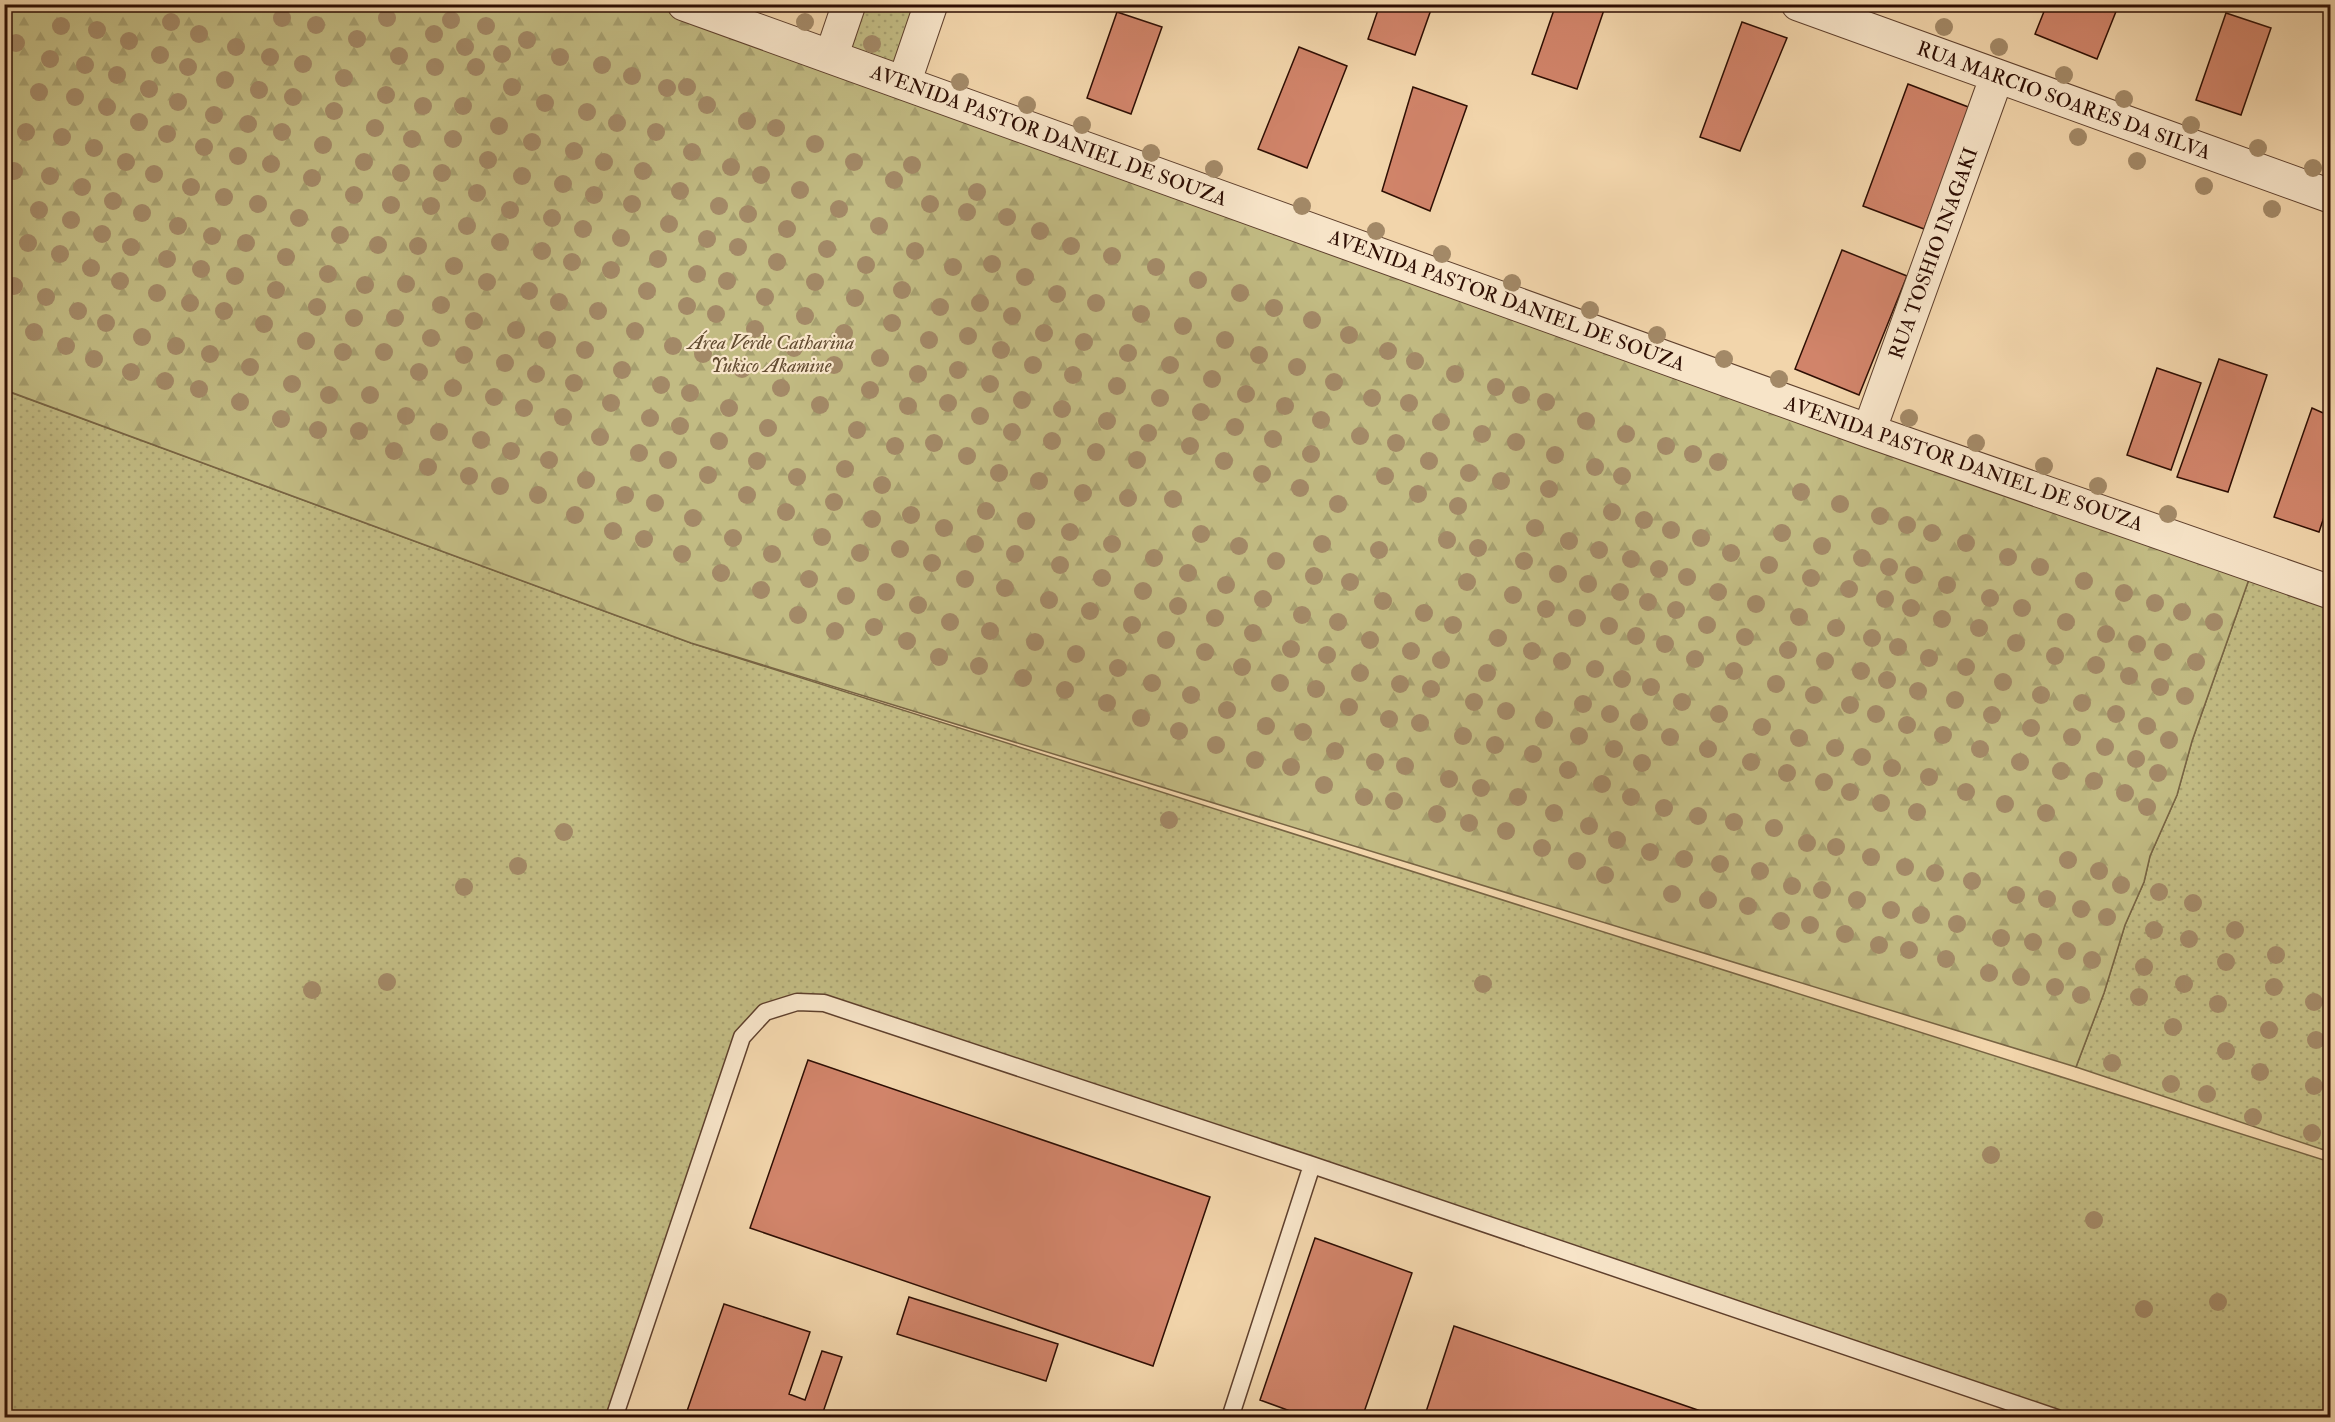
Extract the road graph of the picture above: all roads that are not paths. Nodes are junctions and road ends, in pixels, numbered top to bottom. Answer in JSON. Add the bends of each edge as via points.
{"nodes":[{"id":1,"x":684,"y":4,"type":"edge"},
{"id":2,"x":849,"y":4,"type":"edge"},
{"id":3,"x":932,"y":4,"type":"edge"},
{"id":4,"x":1798,"y":4,"type":"edge"},
{"id":5,"x":831,"y":57,"type":"junction"},
{"id":6,"x":1997,"y":76,"type":"junction"},
{"id":7,"x":904,"y":83,"type":"junction"},
{"id":8,"x":2331,"y":196,"type":"edge"},
{"id":9,"x":1869,"y":431,"type":"junction"},
{"id":10,"x":2331,"y":592,"type":"edge"},
{"id":11,"x":1312,"y":1165,"type":"junction"},
{"id":12,"x":614,"y":1418,"type":"edge"},
{"id":13,"x":1230,"y":1418,"type":"edge"},
{"id":14,"x":2057,"y":1418,"type":"edge"}],
"edges":[{"from":1,"to":5,"type":"street","name":"AVENIDA PASTOR DANIEL DE SOUZA"},
{"from":2,"to":5,"type":"street"},
{"from":3,"to":7,"type":"street"},
{"from":4,"to":6,"type":"street","name":"RUA MARCIO SOARES DA SILVA"},
{"from":5,"to":7,"type":"street","name":"AVENIDA PASTOR DANIEL DE SOUZA"},
{"from":6,"to":8,"type":"street","name":"RUA MARCIO SOARES DA SILVA"},
{"from":6,"to":9,"type":"street","name":"RUA TOSHIO INAGAKI"},
{"from":7,"to":9,"type":"street","name":"AVENIDA PASTOR DANIEL DE SOUZA"},
{"from":9,"to":10,"type":"street","name":"AVENIDA PASTOR DANIEL DE SOUZA"},
{"from":11,"to":12,"type":"lane","via":[[824,1003],[797,1002],[765,1012],[742,1037]]},
{"from":11,"to":13,"type":"lane"},
{"from":11,"to":14,"type":"lane"}]}
